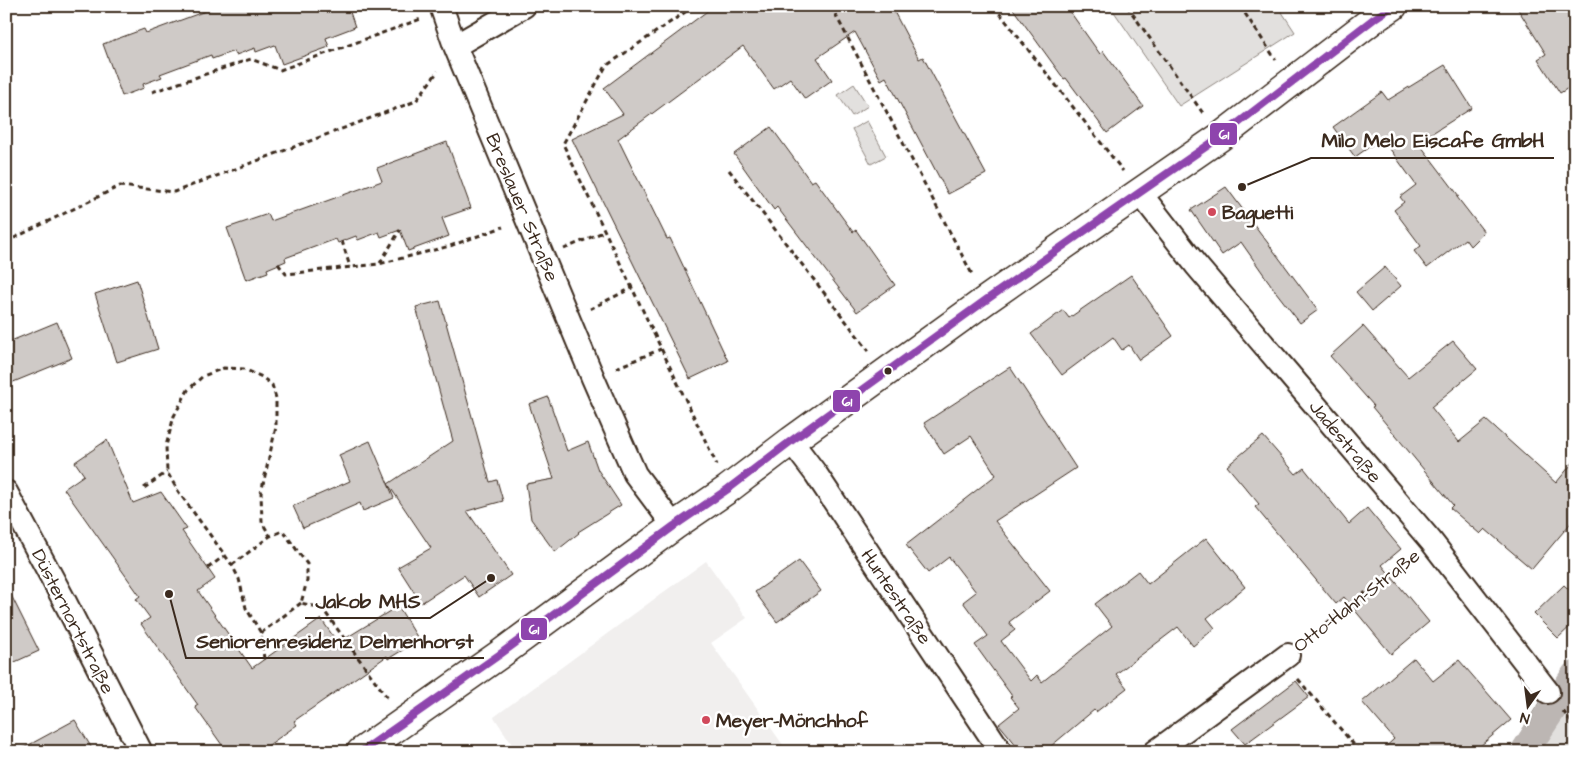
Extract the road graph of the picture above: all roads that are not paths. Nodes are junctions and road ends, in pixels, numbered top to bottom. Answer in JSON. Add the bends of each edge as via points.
{"nodes":[{"id":1,"x":524,"y":6,"type":"edge"},
{"id":2,"x":1393,"y":6,"type":"edge"},
{"id":3,"x":442,"y":8,"type":"edge"},
{"id":4,"x":456,"y":46,"type":"junction"},
{"id":5,"x":1140,"y":193,"type":"junction"},
{"id":6,"x":791,"y":442,"type":"junction"},
{"id":7,"x":6,"y":492,"type":"edge"},
{"id":8,"x":674,"y":526,"type":"junction"},
{"id":9,"x":1284,"y":657,"type":"road end"},
{"id":10,"x":1548,"y":692,"type":"dead end"},
{"id":11,"x":141,"y":752,"type":"edge"},
{"id":12,"x":362,"y":752,"type":"edge"},
{"id":13,"x":1001,"y":752,"type":"edge"},
{"id":14,"x":1155,"y":752,"type":"edge"}],
"edges":[{"from":1,"to":4,"type":"street"},
{"from":2,"to":5,"type":"main road","via":[[1220,137]]},
{"from":3,"to":4,"type":"street","name":"Breslauer Straße"},
{"from":4,"to":8,"type":"street","name":"Breslauer Straße","via":[[635,474]]},
{"from":5,"to":6,"type":"main road"},
{"from":5,"to":10,"type":"street","name":"Jadestraße","via":[[1196,265],[1431,541]]},
{"from":6,"to":8,"type":"main road"},
{"from":6,"to":13,"type":"street","name":"Huntestraße","via":[[816,474]]},
{"from":7,"to":11,"type":"street","name":"Düsternortstraße"},
{"from":8,"to":12,"type":"main road"},
{"from":9,"to":14,"type":"street","name":"Otto-Hahn-Straße"}]}
